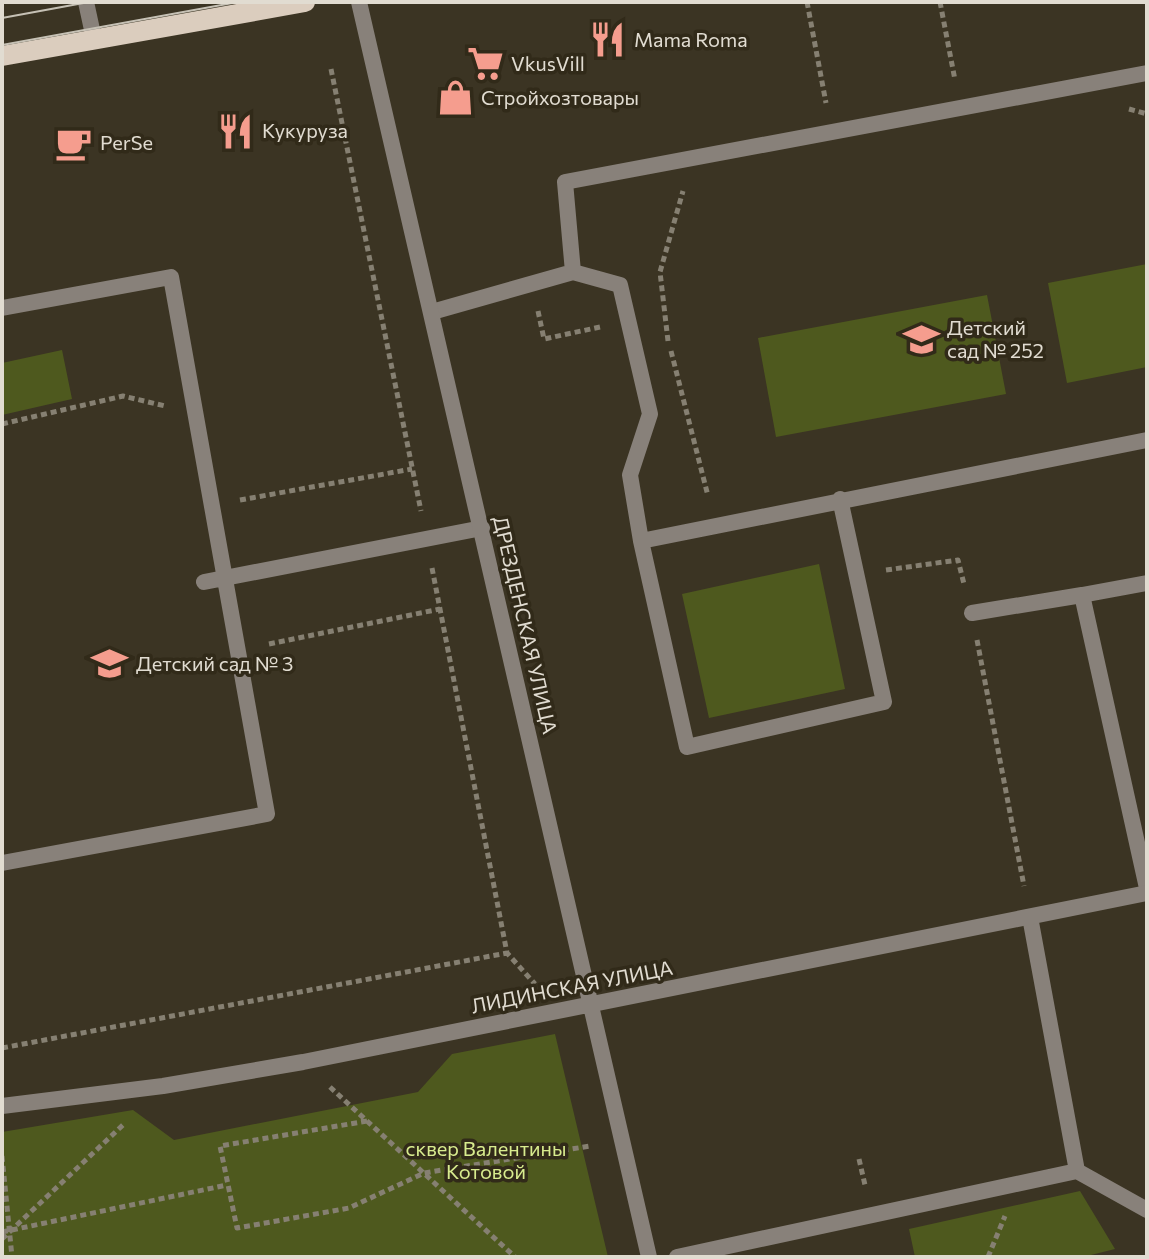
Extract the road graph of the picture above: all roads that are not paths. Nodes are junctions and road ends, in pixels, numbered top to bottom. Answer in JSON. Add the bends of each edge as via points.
{"nodes":[{"id":1,"x":86,"y":2,"type":"edge"},
{"id":2,"x":305,"y":2,"type":"edge"},
{"id":3,"x":359,"y":2,"type":"edge"},
{"id":4,"x":94,"y":39,"type":"junction"},
{"id":5,"x":2,"y":56,"type":"edge"},
{"id":6,"x":1147,"y":73,"type":"edge"},
{"id":7,"x":573,"y":272,"type":"junction"},
{"id":8,"x":2,"y":308,"type":"edge"},
{"id":9,"x":432,"y":312,"type":"junction"},
{"id":10,"x":1147,"y":440,"type":"edge"},
{"id":11,"x":840,"y":499,"type":"junction"},
{"id":12,"x":482,"y":528,"type":"junction"},
{"id":13,"x":641,"y":541,"type":"junction"},
{"id":14,"x":225,"y":578,"type":"junction"},
{"id":15,"x":204,"y":582,"type":"dead end"},
{"id":16,"x":1147,"y":583,"type":"edge"},
{"id":17,"x":1082,"y":595,"type":"junction"},
{"id":18,"x":972,"y":613,"type":"road end"},
{"id":19,"x":2,"y":863,"type":"edge"},
{"id":20,"x":1147,"y":890,"type":"edge"},
{"id":21,"x":1030,"y":917,"type":"junction"},
{"id":22,"x":591,"y":1003,"type":"junction"},
{"id":23,"x":2,"y":1106,"type":"edge"},
{"id":24,"x":1077,"y":1171,"type":"junction"},
{"id":25,"x":1147,"y":1210,"type":"edge"},
{"id":26,"x":649,"y":1257,"type":"edge"},
{"id":27,"x":677,"y":1257,"type":"edge"}],
"edges":[{"from":1,"to":4,"type":"street"},
{"from":2,"to":4,"type":"main road"},
{"from":3,"to":9,"type":"street","name":"ДРЕЗДЕНСКАЯ УЛИЦА"},
{"from":4,"to":5,"type":"main road"},
{"from":6,"to":7,"type":"street","via":[[565,182]]},
{"from":7,"to":9,"type":"street"},
{"from":7,"to":13,"type":"street","via":[[620,285],[650,414],[630,475]]},
{"from":8,"to":14,"type":"street","via":[[171,277]]},
{"from":9,"to":12,"type":"street","name":"ДРЕЗДЕНСКАЯ УЛИЦА"},
{"from":10,"to":11,"type":"street"},
{"from":11,"to":13,"type":"street"},
{"from":11,"to":13,"type":"street","via":[[884,702],[687,747]]},
{"from":12,"to":14,"type":"street"},
{"from":12,"to":22,"type":"street","name":"ДРЕЗДЕНСКАЯ УЛИЦА"},
{"from":14,"to":15,"type":"street"},
{"from":14,"to":19,"type":"street","via":[[267,814]]},
{"from":16,"to":17,"type":"street"},
{"from":17,"to":18,"type":"street"},
{"from":17,"to":20,"type":"street"},
{"from":20,"to":21,"type":"street","name":"ЛИДИНСКАЯ УЛИЦА"},
{"from":21,"to":22,"type":"street","name":"ЛИДИНСКАЯ УЛИЦА"},
{"from":21,"to":24,"type":"street"},
{"from":22,"to":23,"type":"street","name":"ЛИДИНСКАЯ УЛИЦА","via":[[303,1062]]},
{"from":22,"to":26,"type":"street","name":"ДРЕЗДЕНСКАЯ УЛИЦА"},
{"from":24,"to":25,"type":"street"},
{"from":24,"to":27,"type":"street"}]}
